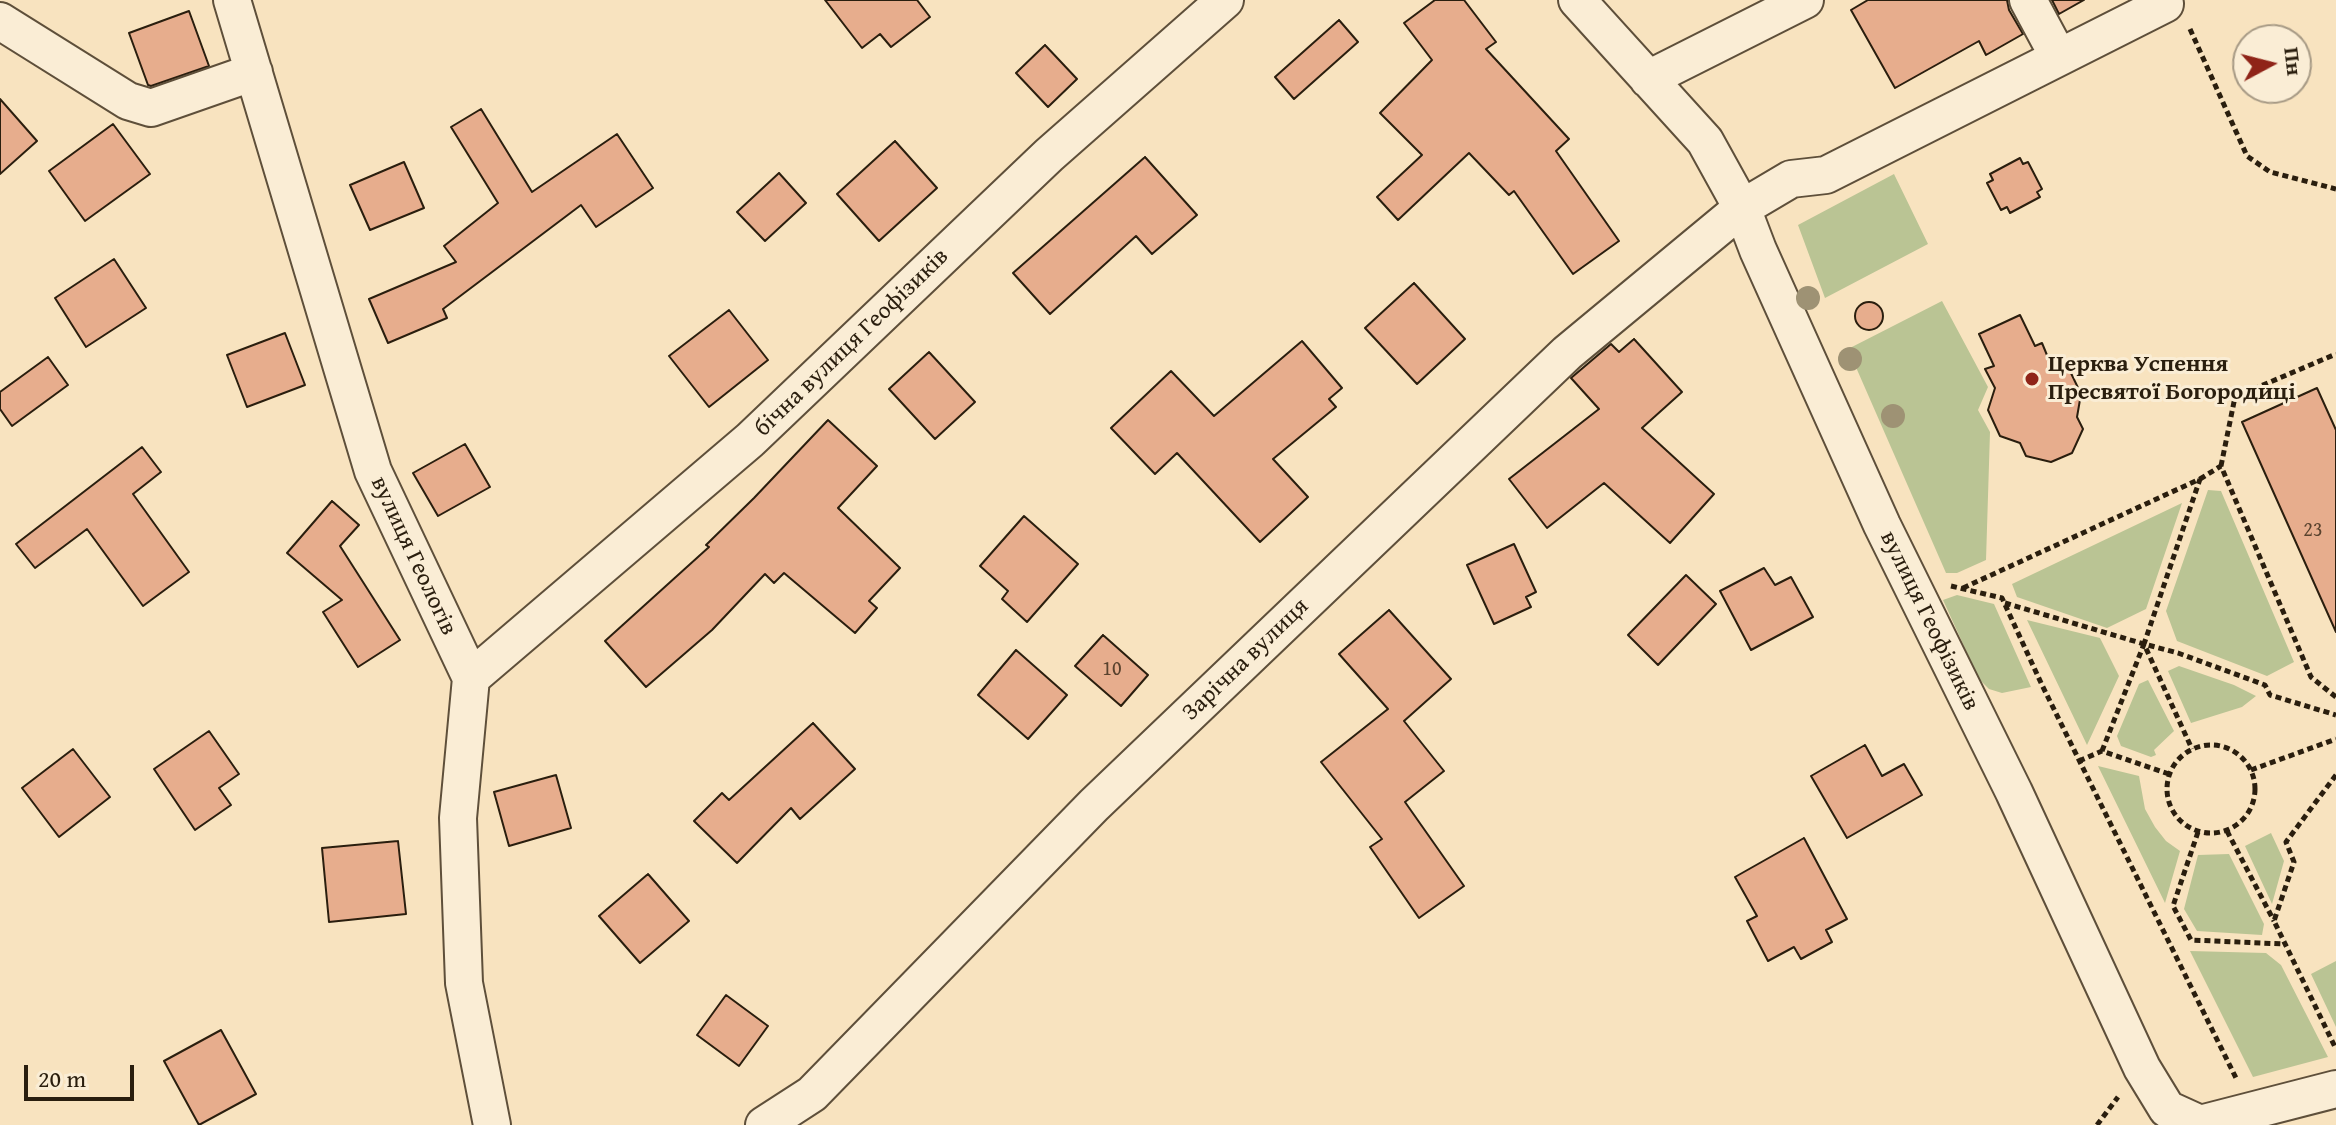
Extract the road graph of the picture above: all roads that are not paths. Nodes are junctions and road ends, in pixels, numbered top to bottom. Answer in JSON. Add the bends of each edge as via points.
{"nodes":[{"id":1,"x":232,"y":0,"type":"edge"},
{"id":2,"x":1225,"y":0,"type":"edge"},
{"id":3,"x":1577,"y":0,"type":"edge"},
{"id":4,"x":1805,"y":0,"type":"edge"},
{"id":5,"x":2028,"y":0,"type":"edge"},
{"id":6,"x":2175,"y":15,"type":"road end"},
{"id":7,"x":0,"y":21,"type":"edge"},
{"id":8,"x":2058,"y":56,"type":"junction"},
{"id":9,"x":254,"y":72,"type":"junction"},
{"id":10,"x":1648,"y":79,"type":"junction"},
{"id":11,"x":1742,"y":208,"type":"junction"},
{"id":12,"x":471,"y":678,"type":"junction"},
{"id":13,"x":2336,"y":1089,"type":"edge"},
{"id":14,"x":492,"y":1125,"type":"edge"},
{"id":15,"x":764,"y":1125,"type":"edge"}],
"edges":[{"from":1,"to":9,"type":"street","name":"вулиця Геологів"},
{"from":2,"to":12,"type":"street","name":"бічна вулиця Геофізиків","via":[[1049,155],[750,440]]},
{"from":3,"to":10,"type":"street","name":"вулиця Геофізиків"},
{"from":4,"to":10,"type":"street"},
{"from":5,"to":8,"type":"street"},
{"from":6,"to":8,"type":"street","name":"Зарічна вулиця"},
{"from":7,"to":9,"type":"street","via":[[128,101],[151,108]]},
{"from":8,"to":11,"type":"street","name":"Зарічна вулиця","via":[[1826,175],[1791,179]]},
{"from":9,"to":12,"type":"street","name":"вулиця Геологів","via":[[373,471]]},
{"from":10,"to":11,"type":"street","name":"вулиця Геофізиків","via":[[1705,141]]},
{"from":11,"to":13,"type":"street","name":"вулиця Геофізиків","via":[[1882,525],[2142,1068],[2167,1109],[2200,1124]]},
{"from":11,"to":15,"type":"street","name":"Зарічна вулиця","via":[[1567,353],[1094,805],[812,1094]]},
{"from":12,"to":14,"type":"street","via":[[458,818],[464,983]]}]}
